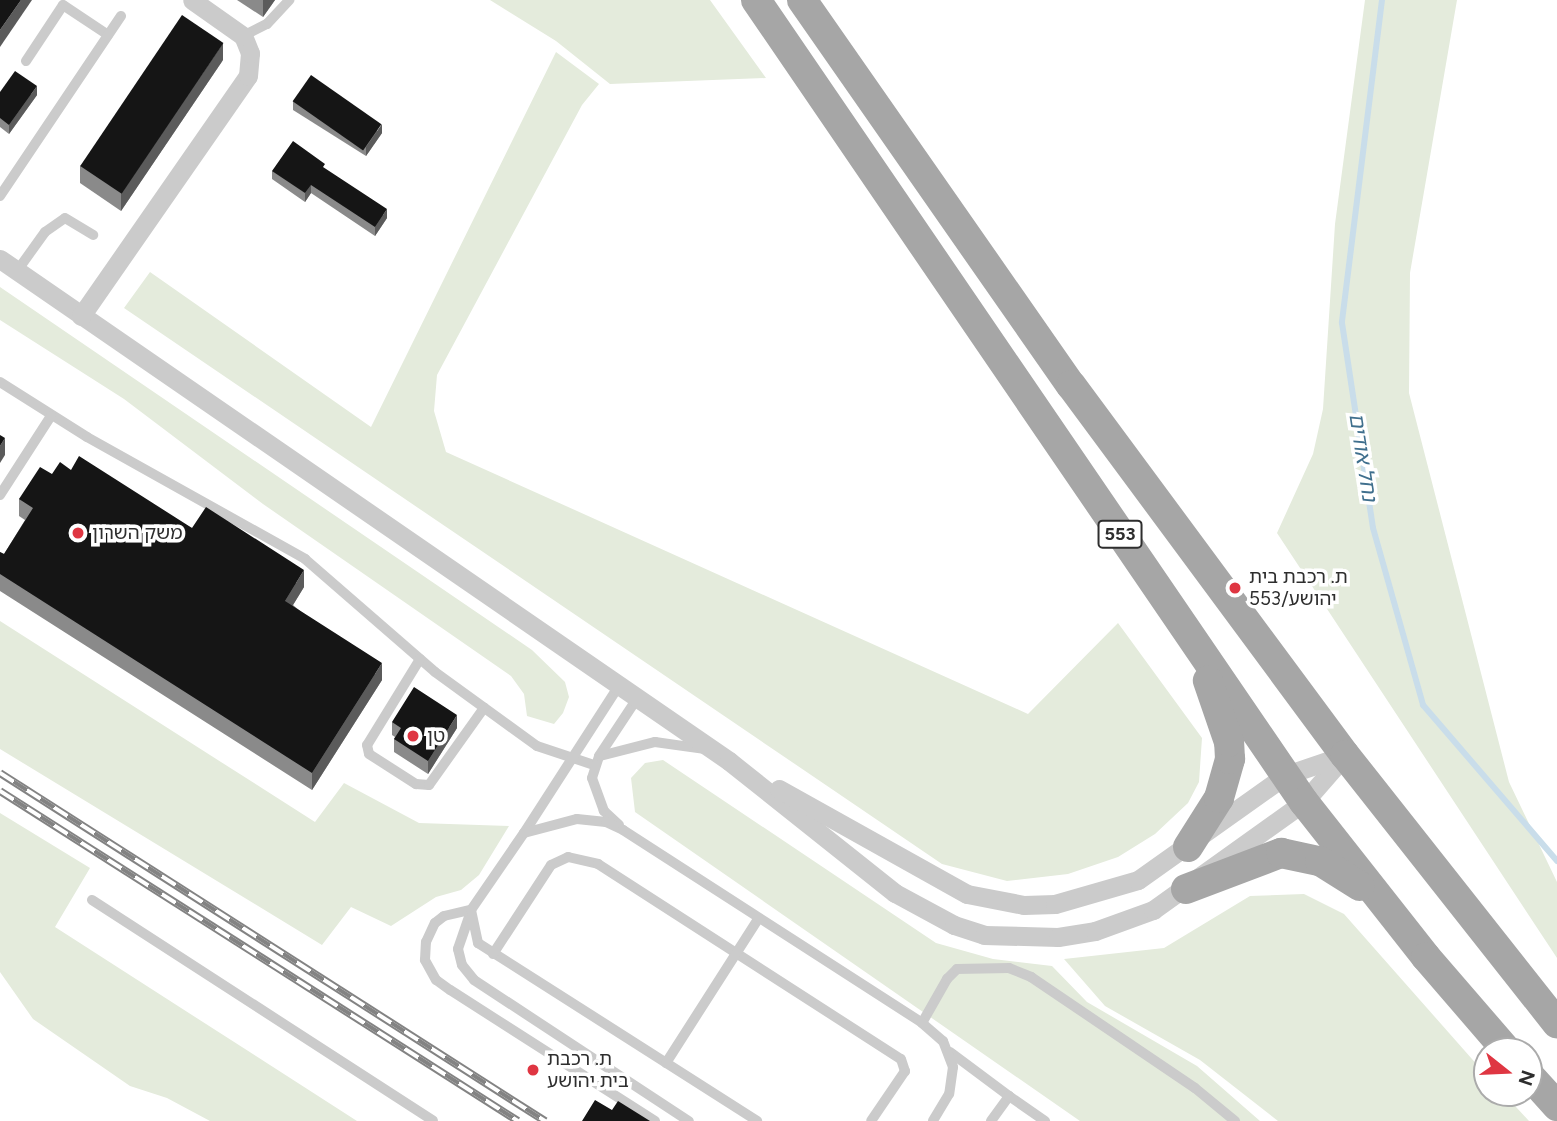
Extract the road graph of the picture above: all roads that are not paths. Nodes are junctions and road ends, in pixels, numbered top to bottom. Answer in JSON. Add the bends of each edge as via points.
{"nodes":[{"id":1,"x":192,"y":0,"type":"edge"},
{"id":2,"x":289,"y":0,"type":"edge"},
{"id":3,"x":757,"y":0,"type":"edge"},
{"id":4,"x":802,"y":0,"type":"edge"},
{"id":5,"x":121,"y":16,"type":"dead end"},
{"id":6,"x":108,"y":35,"type":"junction"},
{"id":7,"x":243,"y":36,"type":"junction"},
{"id":8,"x":26,"y":61,"type":"dead end"},
{"id":9,"x":0,"y":196,"type":"edge"},
{"id":10,"x":93,"y":235,"type":"dead end"},
{"id":11,"x":0,"y":259,"type":"edge"},
{"id":12,"x":17,"y":271,"type":"junction"},
{"id":13,"x":81,"y":316,"type":"junction"},
{"id":14,"x":0,"y":382,"type":"edge"},
{"id":15,"x":51,"y":416,"type":"junction"},
{"id":16,"x":0,"y":495,"type":"edge"},
{"id":17,"x":1196,"y":645,"type":"junction"},
{"id":18,"x":420,"y":659,"type":"junction"},
{"id":19,"x":620,"y":684,"type":"junction"},
{"id":20,"x":638,"y":697,"type":"junction"},
{"id":21,"x":485,"y":708,"type":"junction"},
{"id":22,"x":1345,"y":755,"type":"junction"},
{"id":23,"x":722,"y":756,"type":"junction"},
{"id":24,"x":572,"y":761,"type":"junction"},
{"id":25,"x":597,"y":761,"type":"junction"},
{"id":26,"x":1286,"y":775,"type":"junction"},
{"id":27,"x":1304,"y":802,"type":"junction"},
{"id":28,"x":623,"y":830,"type":"junction"},
{"id":29,"x":524,"y":832,"type":"junction"},
{"id":30,"x":1188,"y":847,"type":"junction"},
{"id":31,"x":1186,"y":889,"type":"junction"},
{"id":32,"x":1378,"y":896,"type":"junction"},
{"id":33,"x":92,"y":900,"type":"dead end"},
{"id":34,"x":471,"y":910,"type":"junction"},
{"id":35,"x":758,"y":919,"type":"junction"},
{"id":36,"x":737,"y":951,"type":"junction"},
{"id":37,"x":494,"y":954,"type":"junction"},
{"id":38,"x":922,"y":1023,"type":"junction"},
{"id":39,"x":1557,"y":1023,"type":"edge"},
{"id":40,"x":1495,"y":1037,"type":"edge"},
{"id":41,"x":950,"y":1052,"type":"junction"},
{"id":42,"x":666,"y":1063,"type":"junction"},
{"id":43,"x":1543,"y":1091,"type":"edge"},
{"id":44,"x":1009,"y":1096,"type":"junction"},
{"id":45,"x":1557,"y":1107,"type":"edge"},
{"id":46,"x":433,"y":1121,"type":"edge"},
{"id":47,"x":655,"y":1121,"type":"edge"},
{"id":48,"x":689,"y":1121,"type":"edge"},
{"id":49,"x":757,"y":1121,"type":"edge"},
{"id":50,"x":872,"y":1121,"type":"edge"},
{"id":51,"x":933,"y":1121,"type":"edge"},
{"id":52,"x":991,"y":1121,"type":"edge"},
{"id":53,"x":1045,"y":1121,"type":"edge"},
{"id":54,"x":1235,"y":1121,"type":"edge"}],
"edges":[{"from":1,"to":7,"type":"street"},
{"from":2,"to":7,"type":"lane","via":[[267,24]]},
{"from":3,"to":17,"type":"main road","number":"553"},
{"from":4,"to":22,"type":"main road","number":"553","via":[[1071,385]]},
{"from":5,"to":6,"type":"lane"},
{"from":6,"to":8,"type":"lane","via":[[63,5]]},
{"from":6,"to":9,"type":"lane"},
{"from":7,"to":13,"type":"street","via":[[250,53],[248,76]]},
{"from":10,"to":12,"type":"lane","via":[[65,218],[45,232]]},
{"from":11,"to":12,"type":"street"},
{"from":12,"to":13,"type":"street"},
{"from":13,"to":19,"type":"street"},
{"from":14,"to":15,"type":"lane"},
{"from":15,"to":16,"type":"lane"},
{"from":15,"to":18,"type":"lane","via":[[304,559]]},
{"from":17,"to":26,"type":"main road","number":"553"},
{"from":17,"to":30,"type":"main road","via":[[1229,742],[1230,759],[1219,798]]},
{"from":18,"to":21,"type":"lane"},
{"from":18,"to":21,"type":"lane","via":[[367,745],[369,754],[416,784],[429,785]]},
{"from":19,"to":20,"type":"street"},
{"from":19,"to":24,"type":"lane"},
{"from":20,"to":23,"type":"street"},
{"from":20,"to":25,"type":"lane"},
{"from":21,"to":24,"type":"lane","via":[[537,746]]},
{"from":22,"to":26,"type":"street"},
{"from":22,"to":27,"type":"street"},
{"from":22,"to":39,"type":"main road","number":"553"},
{"from":23,"to":25,"type":"lane","via":[[655,742]]},
{"from":23,"to":30,"type":"street","via":[[913,867],[991,902],[1024,905],[1087,898],[1138,880]]},
{"from":23,"to":31,"type":"street","via":[[895,893],[954,925],[984,935],[1023,939],[1095,931],[1153,910]]},
{"from":24,"to":25,"type":"lane"},
{"from":24,"to":29,"type":"lane"},
{"from":25,"to":28,"type":"lane","via":[[596,796]]},
{"from":26,"to":27,"type":"main road","number":"553"},
{"from":26,"to":30,"type":"street"},
{"from":27,"to":31,"type":"street"},
{"from":27,"to":32,"type":"main road","number":"553"},
{"from":28,"to":29,"type":"lane","via":[[606,822],[577,820]]},
{"from":28,"to":35,"type":"lane"},
{"from":29,"to":34,"type":"lane"},
{"from":31,"to":32,"type":"main road","via":[[1281,853],[1320,861]]},
{"from":32,"to":40,"type":"main road","number":"553"},
{"from":33,"to":46,"type":"lane"},
{"from":34,"to":37,"type":"lane","via":[[478,943]]},
{"from":34,"to":47,"type":"lane","via":[[444,916],[426,942],[425,960],[436,980]]},
{"from":34,"to":48,"type":"lane","via":[[458,950],[462,965],[474,980]]},
{"from":35,"to":36,"type":"lane"},
{"from":35,"to":38,"type":"lane"},
{"from":36,"to":37,"type":"lane","via":[[598,864],[568,857],[543,873]]},
{"from":36,"to":42,"type":"lane"},
{"from":36,"to":50,"type":"lane","via":[[901,1059],[905,1071]]},
{"from":37,"to":42,"type":"lane"},
{"from":38,"to":41,"type":"lane"},
{"from":38,"to":54,"type":"lane","via":[[957,970],[1009,968],[1053,992],[1195,1088]]},
{"from":41,"to":44,"type":"lane"},
{"from":41,"to":51,"type":"lane","via":[[953,1080]]},
{"from":42,"to":49,"type":"lane"},
{"from":43,"to":45,"type":"main road"},
{"from":44,"to":52,"type":"lane"},
{"from":44,"to":53,"type":"lane"}]}
